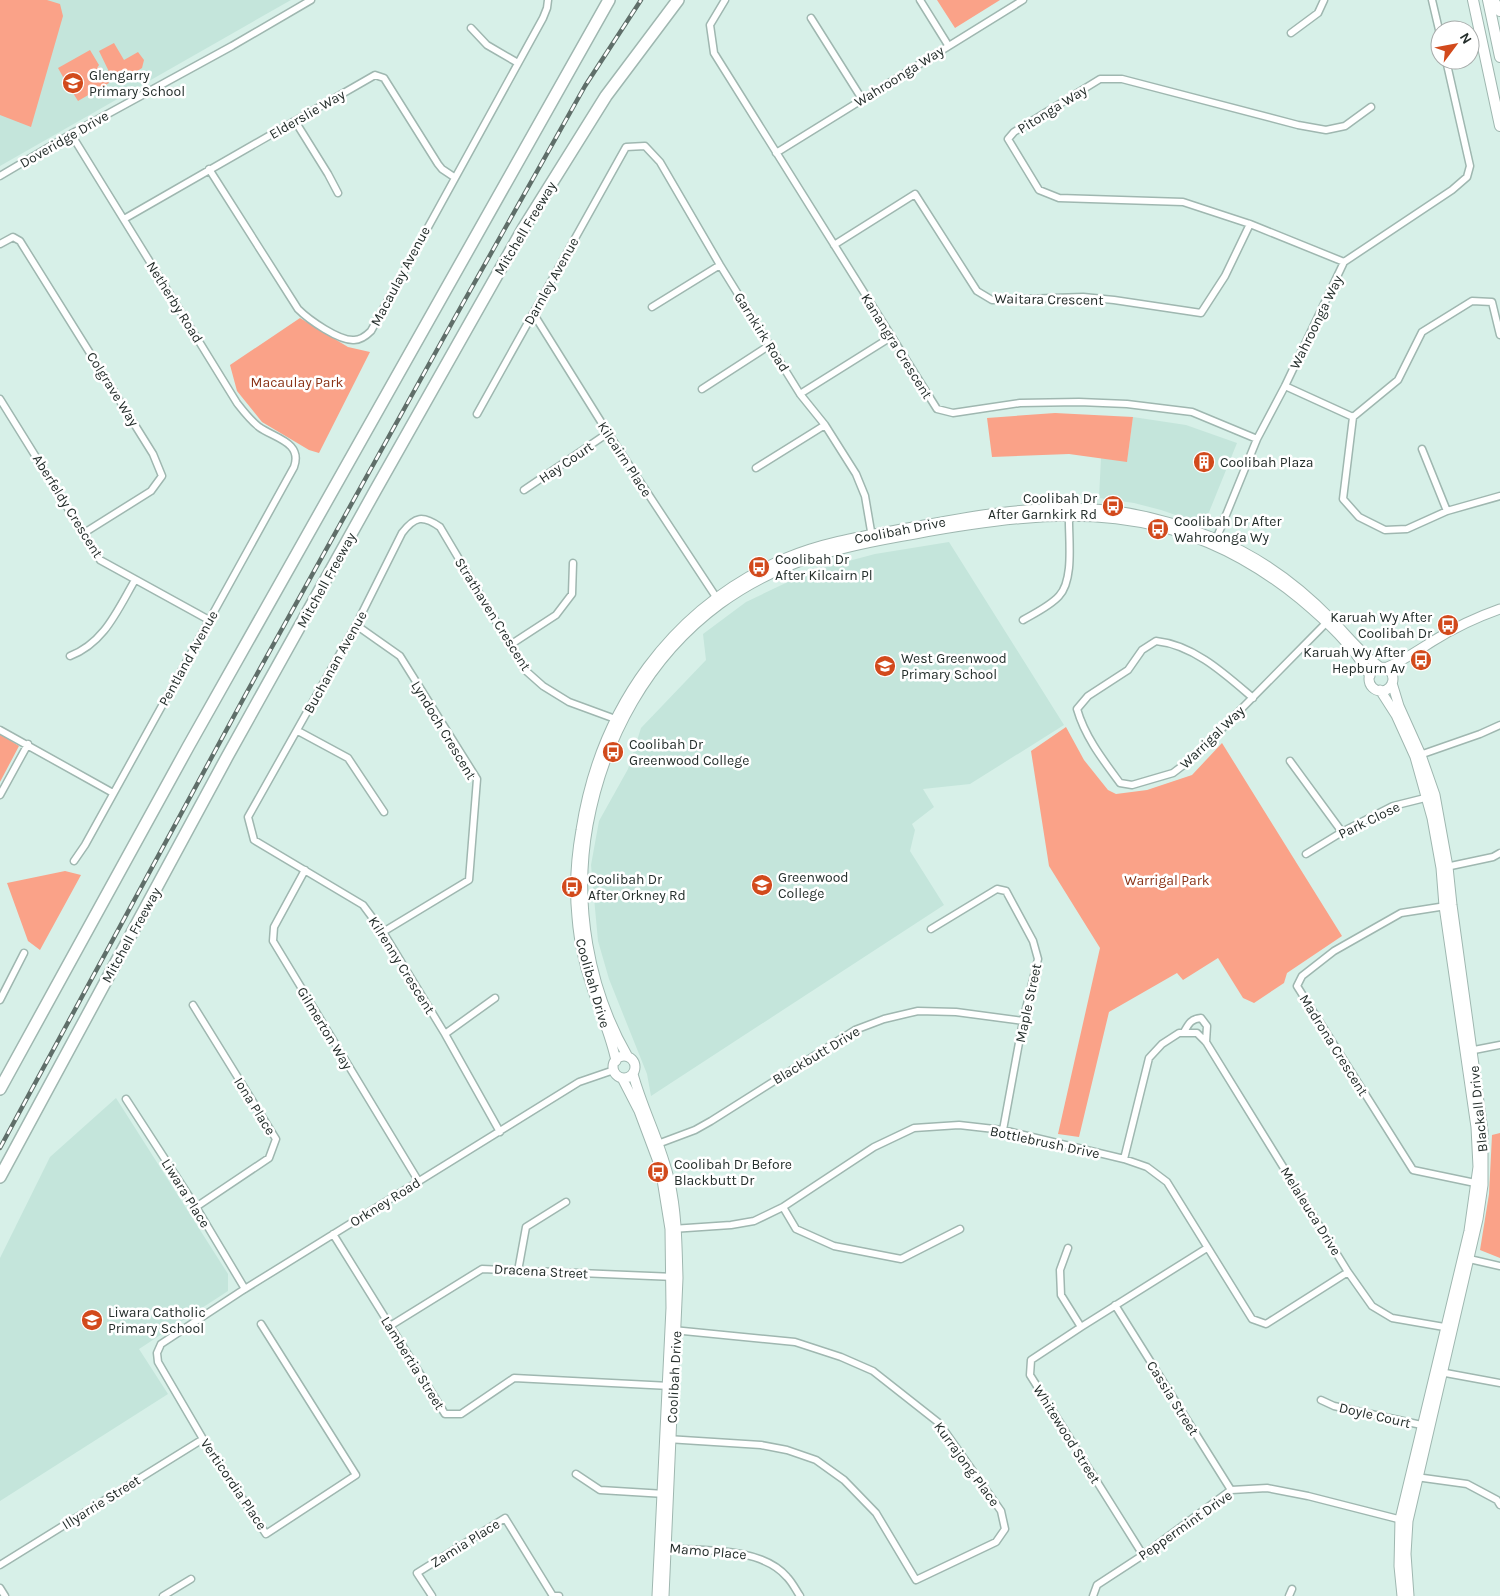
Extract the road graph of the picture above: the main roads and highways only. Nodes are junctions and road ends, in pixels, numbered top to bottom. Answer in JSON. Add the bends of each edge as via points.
{"nodes":[{"id":1,"x":609,"y":0,"type":"edge"},
{"id":2,"x":678,"y":0,"type":"edge"},
{"id":3,"x":1473,"y":0,"type":"edge"},
{"id":4,"x":1488,"y":0,"type":"edge"},
{"id":5,"x":1493,"y":0,"type":"edge"},
{"id":6,"x":1500,"y":11,"type":"edge"},
{"id":7,"x":1498,"y":38,"type":"edge"},
{"id":8,"x":1482,"y":41,"type":"junction"},
{"id":9,"x":1500,"y":52,"type":"edge"},
{"id":10,"x":1484,"y":53,"type":"junction"},
{"id":11,"x":1500,"y":126,"type":"edge"},
{"id":12,"x":1500,"y":609,"type":"edge"},
{"id":13,"x":1328,"y":620,"type":"junction"},
{"id":14,"x":1409,"y":657,"type":"junction"},
{"id":15,"x":1383,"y":667,"type":"junction"},
{"id":16,"x":1370,"y":676,"type":"junction"},
{"id":17,"x":1392,"y":680,"type":"junction"},
{"id":18,"x":1380,"y":690,"type":"junction"},
{"id":19,"x":618,"y":720,"type":"junction"},
{"id":20,"x":1418,"y":756,"type":"junction"},
{"id":21,"x":628,"y":1057,"type":"junction"},
{"id":22,"x":615,"y":1066,"type":"junction"},
{"id":23,"x":633,"y":1074,"type":"junction"},
{"id":24,"x":622,"y":1078,"type":"junction"},
{"id":25,"x":0,"y":1088,"type":"edge"},
{"id":26,"x":655,"y":1145,"type":"junction"},
{"id":27,"x":0,"y":1177,"type":"edge"},
{"id":28,"x":1404,"y":1520,"type":"junction"},
{"id":29,"x":663,"y":1548,"type":"junction"},
{"id":30,"x":657,"y":1596,"type":"edge"},
{"id":31,"x":664,"y":1596,"type":"edge"},
{"id":32,"x":1402,"y":1596,"type":"edge"},
{"id":33,"x":1409,"y":1596,"type":"edge"}],
"edges":[{"from":1,"to":25,"type":"highway","via":[[188,747]]},
{"from":2,"to":27,"type":"highway","name":"Mitchell Freeway","via":[[606,96],[523,229],[227,757]]},
{"from":3,"to":8,"type":"main road"},
{"from":4,"to":7,"type":"main road"},
{"from":5,"to":6,"type":"main road"},
{"from":7,"to":8,"type":"main road"},
{"from":7,"to":9,"type":"main road"},
{"from":8,"to":10,"type":"main road"},
{"from":9,"to":10,"type":"main road"},
{"from":10,"to":11,"type":"main road"},
{"from":12,"to":14,"type":"main road","via":[[1455,629]]},
{"from":13,"to":15,"type":"main road","name":"Coolibah Drive"},
{"from":13,"to":16,"type":"main road","name":"Coolibah Drive"},
{"from":13,"to":19,"type":"main road","name":"Coolibah Drive","via":[[1278,582],[1215,542],[1166,528],[1069,512],[979,522],[872,538],[797,561],[718,600],[669,651]]},
{"from":14,"to":15,"type":"main road"},
{"from":14,"to":17,"type":"main road"},
{"from":15,"to":16,"type":"main road","via":[[1374,669]]},
{"from":15,"to":17,"type":"main road","via":[[1391,672]]},
{"from":16,"to":18,"type":"main road","via":[[1371,684]]},
{"from":17,"to":18,"type":"main road","via":[[1388,688]]},
{"from":17,"to":20,"type":"main road","name":"Blackall Drive"},
{"from":18,"to":20,"type":"main road","name":"Blackall Drive"},
{"from":19,"to":21,"type":"main road","name":"Coolibah Drive","via":[[594,794],[586,840],[583,895],[592,966],[608,1016]]},
{"from":19,"to":22,"type":"main road","name":"Coolibah Drive","via":[[590,782],[579,840],[575,894],[586,967]]},
{"from":20,"to":28,"type":"main road","name":"Blackall Drive","via":[[1431,796],[1445,867],[1468,1051],[1483,1131],[1480,1184],[1467,1258]]},
{"from":21,"to":22,"type":"main road","via":[[622,1057]]},
{"from":21,"to":23,"type":"main road","via":[[635,1065]]},
{"from":22,"to":24,"type":"main road","via":[[617,1075]]},
{"from":23,"to":24,"type":"main road"},
{"from":23,"to":26,"type":"main road","name":"Coolibah Drive"},
{"from":24,"to":26,"type":"main road","name":"Coolibah Drive"},
{"from":26,"to":29,"type":"main road","name":"Coolibah Drive","via":[[670,1182],[675,1277]]},
{"from":28,"to":32,"type":"main road","name":"Blackall Drive","via":[[1399,1566]]},
{"from":28,"to":33,"type":"main road","name":"Blackall Drive"},
{"from":29,"to":30,"type":"main road","name":"Coolibah Drive"},
{"from":29,"to":31,"type":"main road","name":"Coolibah Drive"}]}
